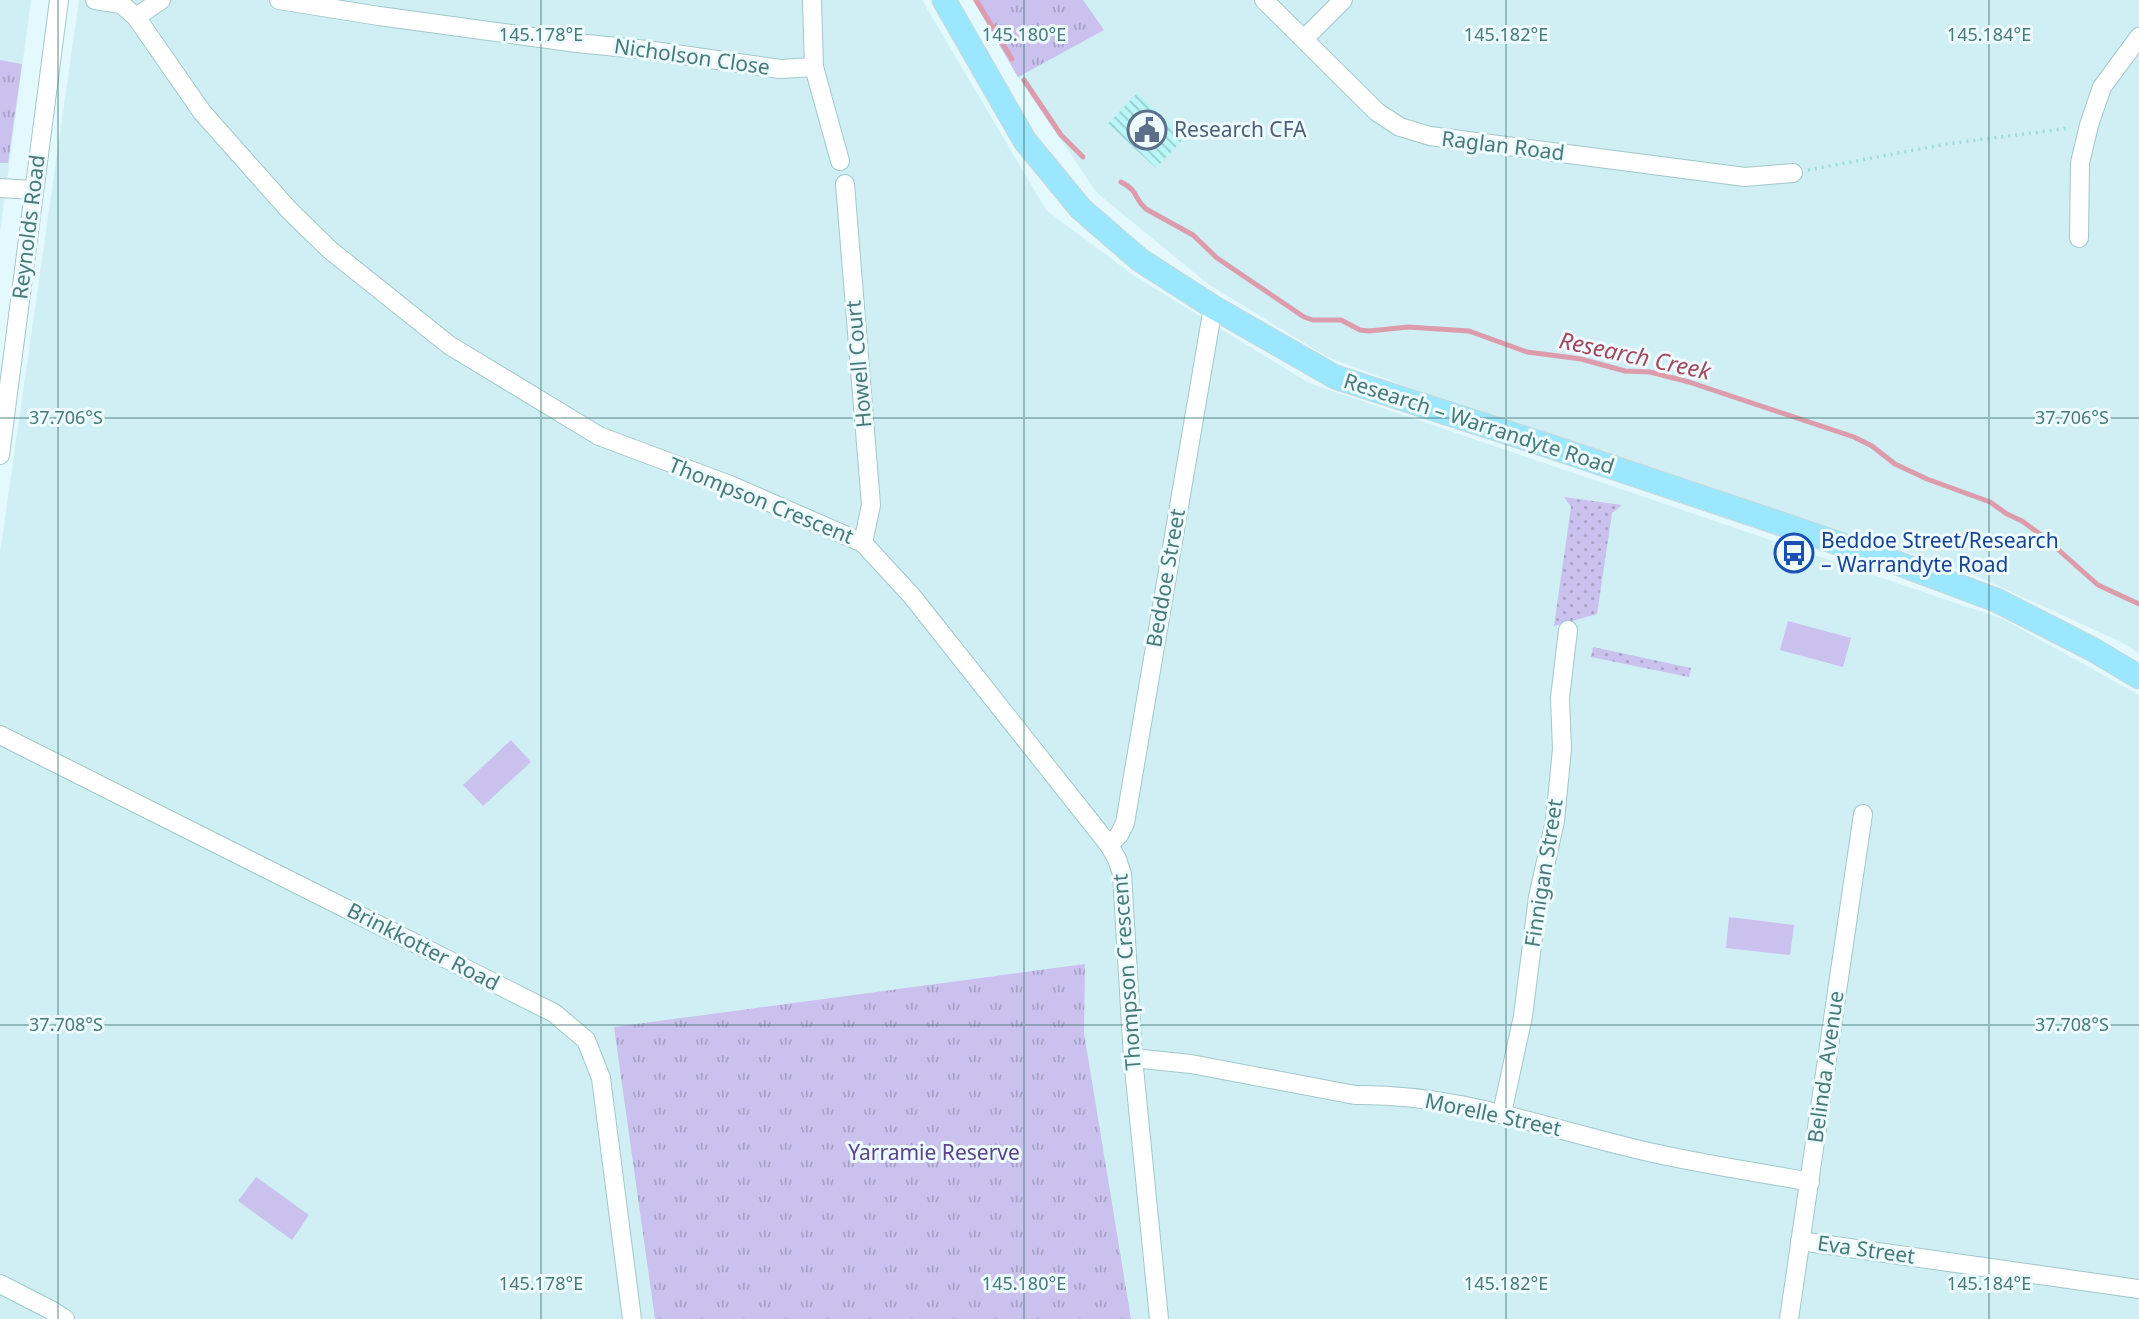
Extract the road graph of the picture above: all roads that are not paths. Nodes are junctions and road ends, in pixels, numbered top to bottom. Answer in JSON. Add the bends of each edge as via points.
{"nodes":[{"id":1,"x":59,"y":0,"type":"edge"},
{"id":2,"x":95,"y":0,"type":"edge"},
{"id":3,"x":161,"y":0,"type":"edge"},
{"id":4,"x":279,"y":0,"type":"edge"},
{"id":5,"x":812,"y":0,"type":"edge"},
{"id":6,"x":944,"y":0,"type":"edge"},
{"id":7,"x":1264,"y":0,"type":"edge"},
{"id":8,"x":1343,"y":0,"type":"edge"},
{"id":9,"x":136,"y":17,"type":"junction"},
{"id":10,"x":2139,"y":37,"type":"edge"},
{"id":11,"x":1304,"y":39,"type":"junction"},
{"id":12,"x":814,"y":67,"type":"junction"},
{"id":13,"x":840,"y":161,"type":"dead end"},
{"id":14,"x":1793,"y":173,"type":"road end"},
{"id":15,"x":845,"y":184,"type":"dead end"},
{"id":16,"x":0,"y":188,"type":"edge"},
{"id":17,"x":34,"y":190,"type":"junction"},
{"id":18,"x":2079,"y":238,"type":"dead end"},
{"id":19,"x":1213,"y":307,"type":"junction"},
{"id":20,"x":0,"y":455,"type":"edge"},
{"id":21,"x":863,"y":543,"type":"junction"},
{"id":22,"x":1568,"y":630,"type":"dead end"},
{"id":23,"x":2139,"y":677,"type":"edge"},
{"id":24,"x":0,"y":735,"type":"edge"},
{"id":25,"x":1863,"y":814,"type":"dead end"},
{"id":26,"x":1109,"y":845,"type":"junction"},
{"id":27,"x":1133,"y":1058,"type":"junction"},
{"id":28,"x":1502,"y":1113,"type":"junction"},
{"id":29,"x":1810,"y":1182,"type":"junction"},
{"id":30,"x":1800,"y":1241,"type":"junction"},
{"id":31,"x":0,"y":1284,"type":"edge"},
{"id":32,"x":2139,"y":1289,"type":"edge"},
{"id":33,"x":65,"y":1319,"type":"edge"},
{"id":34,"x":632,"y":1319,"type":"edge"},
{"id":35,"x":1159,"y":1319,"type":"edge"},
{"id":36,"x":1789,"y":1319,"type":"edge"}],
"edges":[{"from":1,"to":17,"type":"street","name":"Reynolds Road"},
{"from":2,"to":9,"type":"street","name":"Thompson Crescent","via":[[121,4]]},
{"from":3,"to":9,"type":"street"},
{"from":4,"to":12,"type":"street","name":"Nicholson Close","via":[[780,69]]},
{"from":5,"to":12,"type":"street"},
{"from":6,"to":19,"type":"main road","name":"Research – Warrandyte Road","via":[[1025,141],[1081,209],[1140,260]]},
{"from":7,"to":11,"type":"street","name":"Raglan Road"},
{"from":8,"to":11,"type":"street"},
{"from":9,"to":21,"type":"street","name":"Thompson Crescent","via":[[202,111],[289,210],[330,250],[449,345],[599,436],[730,485]]},
{"from":10,"to":18,"type":"street","via":[[2102,87],[2089,125],[2080,163]]},
{"from":11,"to":14,"type":"street","name":"Raglan Road","via":[[1377,112],[1400,127],[1430,136],[1745,177]]},
{"from":12,"to":13,"type":"street"},
{"from":15,"to":21,"type":"street","name":"Howell Court","via":[[871,505]]},
{"from":16,"to":17,"type":"street"},
{"from":17,"to":20,"type":"street","name":"Reynolds Road"},
{"from":19,"to":23,"type":"main road","name":"Research – Warrandyte Road","via":[[1335,377],[1897,563],[1996,600]]},
{"from":19,"to":26,"type":"street","name":"Beddoe Street","via":[[1125,823]]},
{"from":21,"to":26,"type":"street","name":"Thompson Crescent","via":[[911,594]]},
{"from":22,"to":28,"type":"street","name":"Finnigan Street","via":[[1555,821]]},
{"from":24,"to":34,"type":"street","name":"Brinkkotter Road","via":[[554,1013],[586,1041],[601,1078]]},
{"from":25,"to":29,"type":"street","name":"Belinda Avenue"},
{"from":26,"to":27,"type":"street","name":"Thompson Crescent","via":[[1122,874]]},
{"from":27,"to":28,"type":"street","name":"Morelle Street","via":[[1191,1064],[1355,1095],[1458,1103]]},
{"from":27,"to":35,"type":"street","name":"Thompson Crescent"},
{"from":28,"to":29,"type":"street","name":"Morelle Street","via":[[1638,1150]]},
{"from":29,"to":30,"type":"street","name":"Belinda Avenue"},
{"from":30,"to":32,"type":"street","name":"Eva Street"},
{"from":30,"to":36,"type":"street","name":"Belinda Avenue"},
{"from":31,"to":33,"type":"street"}]}
